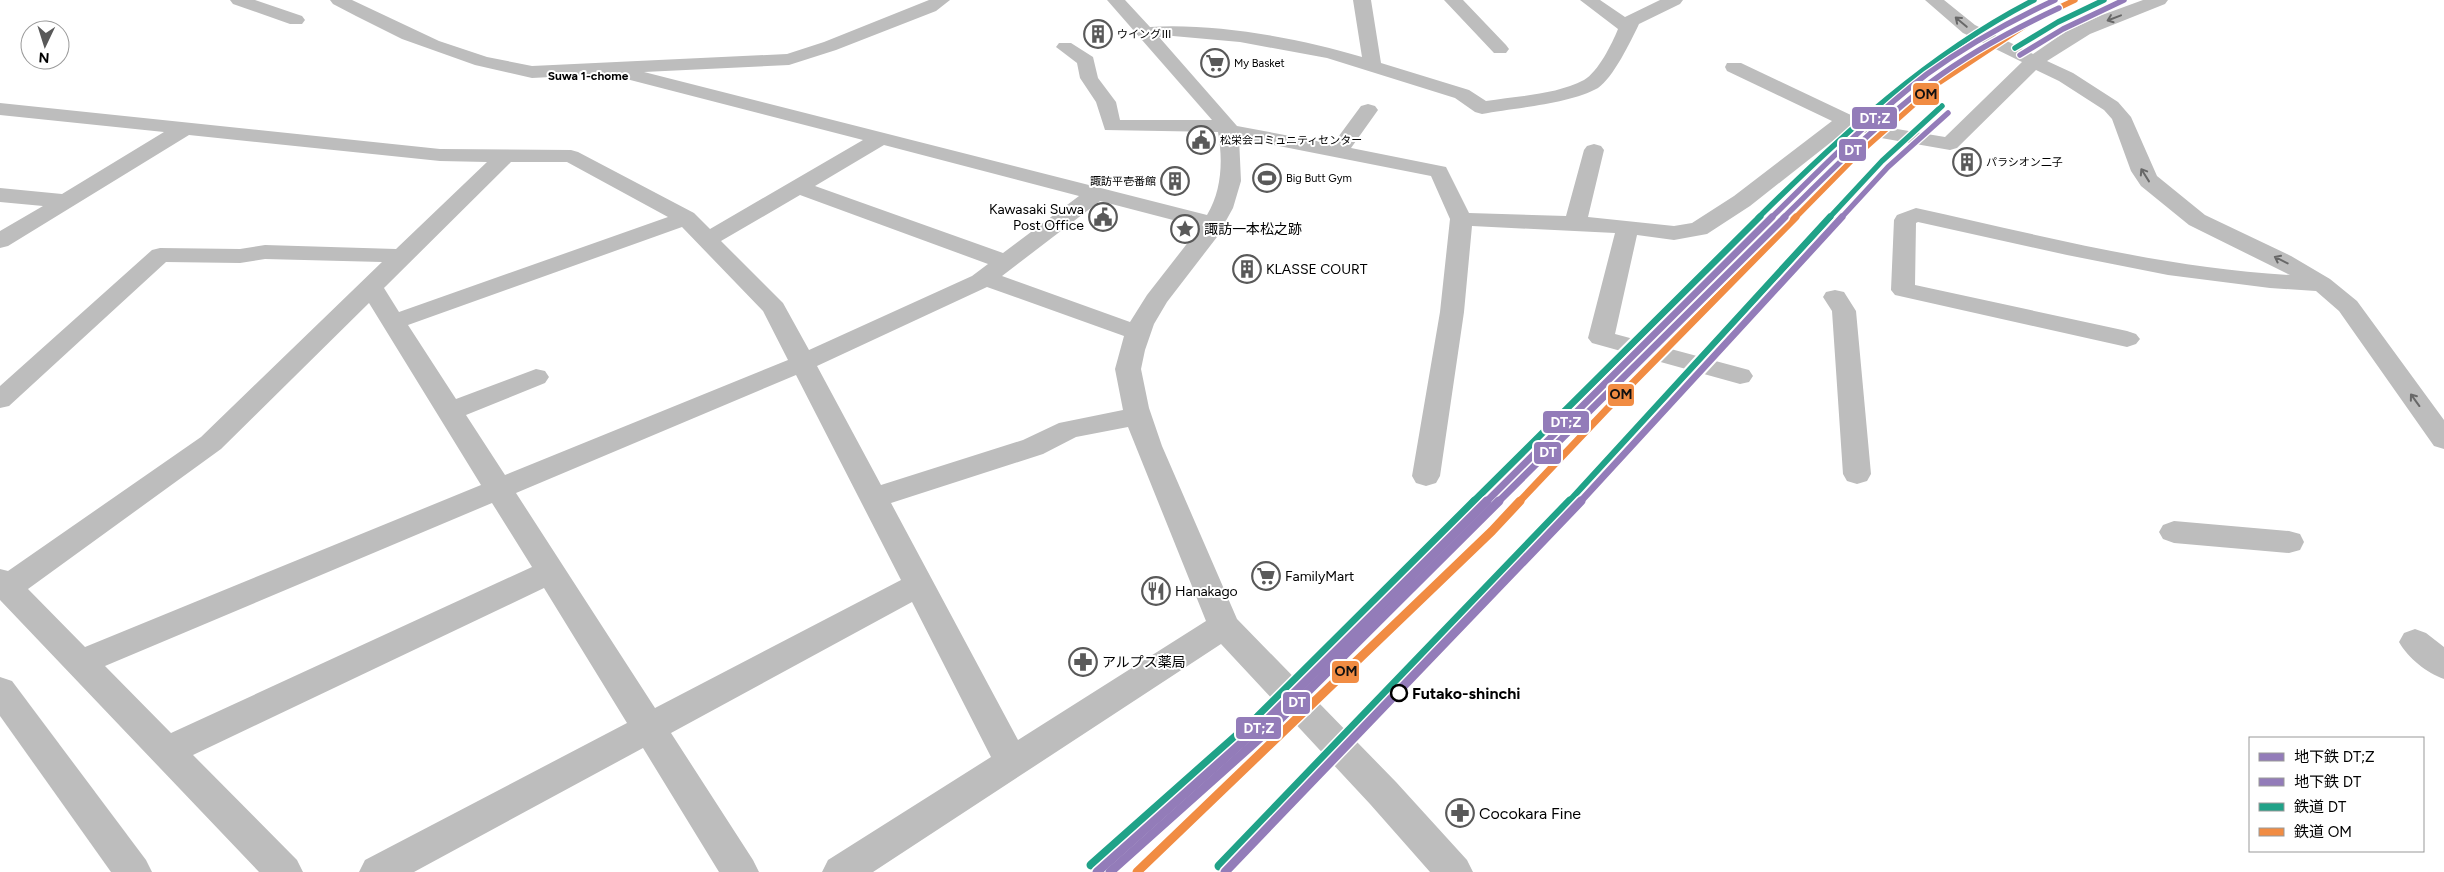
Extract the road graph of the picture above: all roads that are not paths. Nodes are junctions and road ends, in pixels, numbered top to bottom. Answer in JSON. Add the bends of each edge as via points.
{"nodes":[{"id":1,"x":239,"y":0,"type":"edge"},
{"id":2,"x":340,"y":0,"type":"edge"},
{"id":3,"x":941,"y":0,"type":"edge"},
{"id":4,"x":1116,"y":0,"type":"edge"},
{"id":5,"x":1362,"y":0,"type":"edge"},
{"id":6,"x":1453,"y":0,"type":"edge"},
{"id":7,"x":1589,"y":0,"type":"edge"},
{"id":8,"x":1674,"y":0,"type":"edge"},
{"id":9,"x":1934,"y":0,"type":"edge"},
{"id":10,"x":2159,"y":0,"type":"edge"},
{"id":11,"x":296,"y":20,"type":"dead end"},
{"id":12,"x":1628,"y":28,"type":"junction"},
{"id":13,"x":1144,"y":33,"type":"junction"},
{"id":14,"x":1065,"y":47,"type":"dead end"},
{"id":15,"x":1500,"y":48,"type":"dead end"},
{"id":16,"x":2034,"y":62,"type":"junction"},
{"id":17,"x":1372,"y":64,"type":"junction"},
{"id":18,"x":1734,"y":67,"type":"dead end"},
{"id":19,"x":606,"y":68,"type":"junction"},
{"id":20,"x":0,"y":109,"type":"edge"},
{"id":21,"x":1368,"y":110,"type":"dead end"},
{"id":22,"x":1846,"y":120,"type":"junction"},
{"id":23,"x":1227,"y":128,"type":"junction"},
{"id":24,"x":184,"y":129,"type":"junction"},
{"id":25,"x":882,"y":138,"type":"junction"},
{"id":26,"x":1339,"y":150,"type":"junction"},
{"id":27,"x":1594,"y":150,"type":"dead end"},
{"id":28,"x":506,"y":154,"type":"junction"},
{"id":29,"x":798,"y":187,"type":"junction"},
{"id":30,"x":1097,"y":193,"type":"junction"},
{"id":31,"x":0,"y":195,"type":"edge"},
{"id":32,"x":65,"y":201,"type":"junction"},
{"id":33,"x":686,"y":218,"type":"junction"},
{"id":34,"x":1461,"y":219,"type":"junction"},
{"id":35,"x":1575,"y":223,"type":"junction"},
{"id":36,"x":1214,"y":224,"type":"junction"},
{"id":37,"x":1627,"y":228,"type":"junction"},
{"id":38,"x":0,"y":240,"type":"edge"},
{"id":39,"x":707,"y":240,"type":"junction"},
{"id":40,"x":402,"y":256,"type":"junction"},
{"id":41,"x":996,"y":270,"type":"junction"},
{"id":42,"x":2322,"y":284,"type":"junction"},
{"id":43,"x":371,"y":287,"type":"junction"},
{"id":44,"x":1835,"y":297,"type":"dead end"},
{"id":45,"x":393,"y":322,"type":"junction"},
{"id":46,"x":1136,"y":332,"type":"junction"},
{"id":47,"x":2127,"y":339,"type":"dead end"},
{"id":48,"x":803,"y":363,"type":"junction"},
{"id":49,"x":536,"y":376,"type":"dead end"},
{"id":50,"x":1740,"y":376,"type":"dead end"},
{"id":51,"x":0,"y":400,"type":"edge"},
{"id":52,"x":450,"y":412,"type":"junction"},
{"id":53,"x":1138,"y":416,"type":"junction"},
{"id":54,"x":2444,"y":440,"type":"edge"},
{"id":55,"x":1857,"y":474,"type":"dead end"},
{"id":56,"x":1426,"y":476,"type":"dead end"},
{"id":57,"x":498,"y":488,"type":"junction"},
{"id":58,"x":874,"y":498,"type":"junction"},
{"id":59,"x":2174,"y":532,"type":"dead end"},
{"id":60,"x":2289,"y":542,"type":"dead end"},
{"id":61,"x":550,"y":572,"type":"junction"},
{"id":62,"x":3,"y":584,"type":"edge"},
{"id":63,"x":919,"y":584,"type":"junction"},
{"id":64,"x":1224,"y":626,"type":"junction"},
{"id":65,"x":2415,"y":642,"type":"dead end"},
{"id":66,"x":79,"y":663,"type":"junction"},
{"id":67,"x":2444,"y":666,"type":"edge"},
{"id":68,"x":0,"y":690,"type":"edge"},
{"id":69,"x":650,"y":728,"type":"junction"},
{"id":70,"x":166,"y":751,"type":"junction"},
{"id":71,"x":1012,"y":762,"type":"junction"},
{"id":72,"x":133,"y":872,"type":"edge"},
{"id":73,"x":284,"y":872,"type":"edge"},
{"id":74,"x":378,"y":872,"type":"edge"},
{"id":75,"x":740,"y":872,"type":"edge"},
{"id":76,"x":841,"y":872,"type":"edge"},
{"id":77,"x":1454,"y":872,"type":"edge"}],
"edges":[{"from":1,"to":11,"type":"street"},
{"from":2,"to":19,"type":"street","via":[[380,23],[453,54],[496,67],[532,72]]},
{"from":3,"to":19,"type":"street","via":[[830,46],[789,59]]},
{"from":4,"to":13,"type":"street"},
{"from":5,"to":17,"type":"street"},
{"from":6,"to":15,"type":"street"},
{"from":7,"to":12,"type":"street"},
{"from":8,"to":12,"type":"street","via":[[1642,14],[1631,21]]},
{"from":16,"to":9,"type":"street","one_way":true,"via":[[1969,28]]},
{"from":10,"to":16,"type":"street","one_way":true,"via":[[2084,29]]},
{"from":12,"to":17,"type":"street","via":[[1618,50],[1592,83],[1566,93],[1482,108],[1462,94]]},
{"from":13,"to":17,"type":"street","via":[[1174,30],[1240,37]]},
{"from":13,"to":23,"type":"street"},
{"from":14,"to":23,"type":"street","via":[[1086,61],[1089,78],[1106,102],[1112,126]]},
{"from":16,"to":22,"type":"street","via":[[1950,144],[1881,132]]},
{"from":42,"to":16,"type":"street","one_way":true,"via":[[2283,261],[2197,220],[2161,193],[2142,172],[2121,117],[2111,106]]},
{"from":18,"to":22,"type":"street"},
{"from":19,"to":25,"type":"street"},
{"from":20,"to":24,"type":"street"},
{"from":21,"to":26,"type":"street"},
{"from":22,"to":37,"type":"street","via":[[1742,201],[1699,229],[1674,233]]},
{"from":23,"to":26,"type":"street"},
{"from":23,"to":36,"type":"street","via":[[1233,168],[1228,192]]},
{"from":24,"to":28,"type":"street","via":[[440,155]]},
{"from":24,"to":32,"type":"street"},
{"from":25,"to":29,"type":"street"},
{"from":25,"to":30,"type":"street"},
{"from":26,"to":34,"type":"street","via":[[1439,171]]},
{"from":27,"to":35,"type":"street"},
{"from":28,"to":33,"type":"street","via":[[571,156]]},
{"from":28,"to":40,"type":"street"},
{"from":29,"to":39,"type":"street"},
{"from":29,"to":41,"type":"street"},
{"from":30,"to":36,"type":"street"},
{"from":30,"to":41,"type":"street"},
{"from":31,"to":32,"type":"street"},
{"from":32,"to":38,"type":"street"},
{"from":33,"to":39,"type":"street"},
{"from":33,"to":45,"type":"street"},
{"from":34,"to":35,"type":"street"},
{"from":34,"to":56,"type":"street","via":[[1452,312]]},
{"from":35,"to":37,"type":"street"},
{"from":36,"to":46,"type":"street","via":[[1202,245],[1155,302]]},
{"from":37,"to":50,"type":"street","via":[[1601,338]]},
{"from":39,"to":48,"type":"street","via":[[774,308]]},
{"from":40,"to":43,"type":"street"},
{"from":40,"to":51,"type":"street","via":[[265,252],[240,256],[160,255]]},
{"from":41,"to":46,"type":"street"},
{"from":41,"to":48,"type":"street"},
{"from":42,"to":47,"type":"street","via":[[2275,283],[2172,270],[1916,215],[1905,220],[1903,290]]},
{"from":54,"to":42,"type":"street","one_way":true,"via":[[2348,306]]},
{"from":43,"to":45,"type":"street"},
{"from":43,"to":62,"type":"street","via":[[211,443]]},
{"from":44,"to":55,"type":"street","via":[[1844,311]]},
{"from":45,"to":52,"type":"street"},
{"from":46,"to":53,"type":"street","via":[[1128,369]]},
{"from":48,"to":57,"type":"street"},
{"from":48,"to":58,"type":"street"},
{"from":49,"to":52,"type":"street"},
{"from":52,"to":57,"type":"street"},
{"from":53,"to":58,"type":"street","via":[[1069,429],[1032,447]]},
{"from":53,"to":64,"type":"street"},
{"from":57,"to":61,"type":"street"},
{"from":57,"to":66,"type":"street"},
{"from":58,"to":63,"type":"street"},
{"from":59,"to":60,"type":"street"},
{"from":61,"to":69,"type":"street"},
{"from":61,"to":70,"type":"street"},
{"from":62,"to":66,"type":"street"},
{"from":63,"to":69,"type":"street"},
{"from":63,"to":71,"type":"street"},
{"from":64,"to":71,"type":"street"},
{"from":64,"to":77,"type":"street","via":[[1384,793]]},
{"from":65,"to":67,"type":"street"},
{"from":66,"to":70,"type":"street"},
{"from":68,"to":72,"type":"street"},
{"from":69,"to":74,"type":"street"},
{"from":69,"to":75,"type":"street"},
{"from":70,"to":73,"type":"street"},
{"from":71,"to":76,"type":"street"}]}
